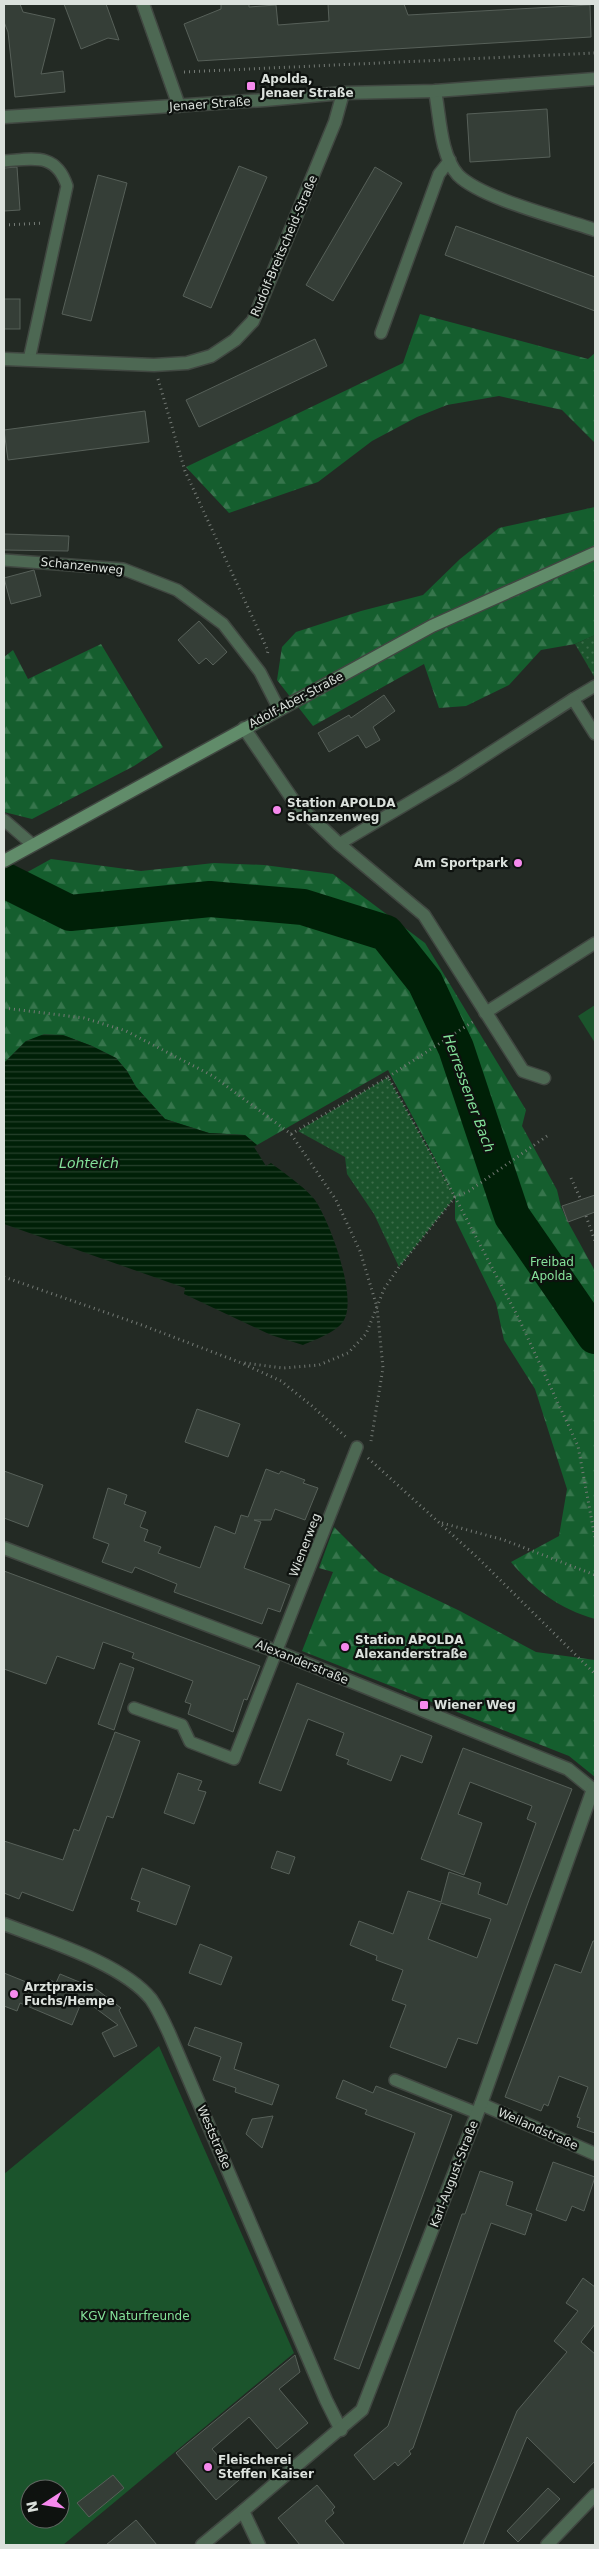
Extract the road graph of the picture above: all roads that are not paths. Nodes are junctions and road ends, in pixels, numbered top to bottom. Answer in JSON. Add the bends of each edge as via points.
{"nodes":[{"id":1,"x":143,"y":4,"type":"edge"},
{"id":2,"x":595,"y":79,"type":"edge"},
{"id":3,"x":435,"y":91,"type":"junction"},
{"id":4,"x":343,"y":92,"type":"junction"},
{"id":5,"x":179,"y":106,"type":"junction"},
{"id":6,"x":4,"y":117,"type":"edge"},
{"id":7,"x":450,"y":160,"type":"junction"},
{"id":8,"x":4,"y":161,"type":"edge"},
{"id":9,"x":595,"y":230,"type":"edge"},
{"id":10,"x":381,"y":333,"type":"dead end"},
{"id":11,"x":4,"y":359,"type":"edge"},
{"id":12,"x":29,"y":360,"type":"junction"},
{"id":13,"x":595,"y":553,"type":"edge"},
{"id":14,"x":4,"y":560,"type":"edge"},
{"id":15,"x":595,"y":686,"type":"edge"},
{"id":16,"x":573,"y":699,"type":"junction"},
{"id":17,"x":279,"y":709,"type":"junction"},
{"id":18,"x":244,"y":728,"type":"junction"},
{"id":19,"x":595,"y":734,"type":"edge"},
{"id":20,"x":4,"y":820,"type":"edge"},
{"id":21,"x":339,"y":844,"type":"junction"},
{"id":22,"x":33,"y":846,"type":"junction"},
{"id":23,"x":4,"y":861,"type":"edge"},
{"id":24,"x":595,"y":944,"type":"edge"},
{"id":25,"x":485,"y":1014,"type":"junction"},
{"id":26,"x":544,"y":1078,"type":"dead end"},
{"id":27,"x":357,"y":1447,"type":"road end"},
{"id":28,"x":4,"y":1548,"type":"edge"},
{"id":29,"x":278,"y":1652,"type":"junction"},
{"id":30,"x":134,"y":1708,"type":"dead end"},
{"id":31,"x":594,"y":1790,"type":"edge"},
{"id":32,"x":4,"y":1924,"type":"edge"},
{"id":33,"x":395,"y":2080,"type":"dead end"},
{"id":34,"x":479,"y":2108,"type":"junction"},
{"id":35,"x":595,"y":2154,"type":"edge"},
{"id":36,"x":341,"y":2430,"type":"junction"},
{"id":37,"x":595,"y":2495,"type":"edge"},
{"id":38,"x":242,"y":2511,"type":"junction"},
{"id":39,"x":202,"y":2545,"type":"edge"},
{"id":40,"x":259,"y":2545,"type":"edge"},
{"id":41,"x":547,"y":2545,"type":"edge"}],
"edges":[{"from":1,"to":5,"type":"street"},
{"from":2,"to":3,"type":"street","name":"Jenaer Straße"},
{"from":3,"to":4,"type":"street","name":"Jenaer Straße"},
{"from":3,"to":7,"type":"street"},
{"from":4,"to":5,"type":"street","name":"Jenaer Straße"},
{"from":4,"to":12,"type":"street","name":"Rudolf-Breitscheid-Straße","via":[[335,122],[253,320],[235,340],[211,356],[188,362],[154,365]]},
{"from":5,"to":6,"type":"street","name":"Jenaer Straße"},
{"from":7,"to":9,"type":"street","via":[[458,174],[480,192]]},
{"from":7,"to":10,"type":"lane","via":[[438,174]]},
{"from":8,"to":12,"type":"lane","via":[[51,161],[63,173],[67,186]]},
{"from":11,"to":12,"type":"street","name":"Rudolf-Breitscheid-Straße"},
{"from":13,"to":17,"type":"main road","name":"Adolf-Aber-Straße","via":[[432,626]]},
{"from":14,"to":17,"type":"lane","name":"Schanzenweg","via":[[124,569],[176,590],[224,624],[260,672]]},
{"from":15,"to":16,"type":"lane"},
{"from":16,"to":19,"type":"lane"},
{"from":16,"to":21,"type":"lane","via":[[454,776]]},
{"from":17,"to":18,"type":"main road","name":"Adolf-Aber-Straße"},
{"from":18,"to":21,"type":"street","via":[[286,792]]},
{"from":18,"to":22,"type":"main road","name":"Adolf-Aber-Straße"},
{"from":20,"to":22,"type":"lane"},
{"from":21,"to":25,"type":"street","via":[[424,915]]},
{"from":22,"to":23,"type":"main road","name":"Adolf-Aber-Straße"},
{"from":24,"to":25,"type":"lane"},
{"from":25,"to":26,"type":"street","via":[[523,1071]]},
{"from":27,"to":29,"type":"lane","name":"Wienerweg"},
{"from":28,"to":29,"type":"street","name":"Alexanderstraße"},
{"from":29,"to":30,"type":"lane","name":"Wienerweg","via":[[234,1759],[190,1742],[182,1725]]},
{"from":29,"to":31,"type":"street","name":"Alexanderstraße","via":[[568,1769]]},
{"from":31,"to":34,"type":"street","name":"Karl-August-Straße"},
{"from":32,"to":36,"type":"street","name":"Weststraße","via":[[103,1964],[131,1980],[150,1999],[169,2033]]},
{"from":33,"to":34,"type":"lane"},
{"from":34,"to":35,"type":"street","name":"Weilandstraße"},
{"from":34,"to":36,"type":"street","name":"Karl-August-Straße","via":[[362,2410]]},
{"from":36,"to":38,"type":"street","name":"Karl-August-Straße"},
{"from":37,"to":41,"type":"street"},
{"from":38,"to":39,"type":"street","name":"Karl-August-Straße"},
{"from":38,"to":40,"type":"street"}]}
